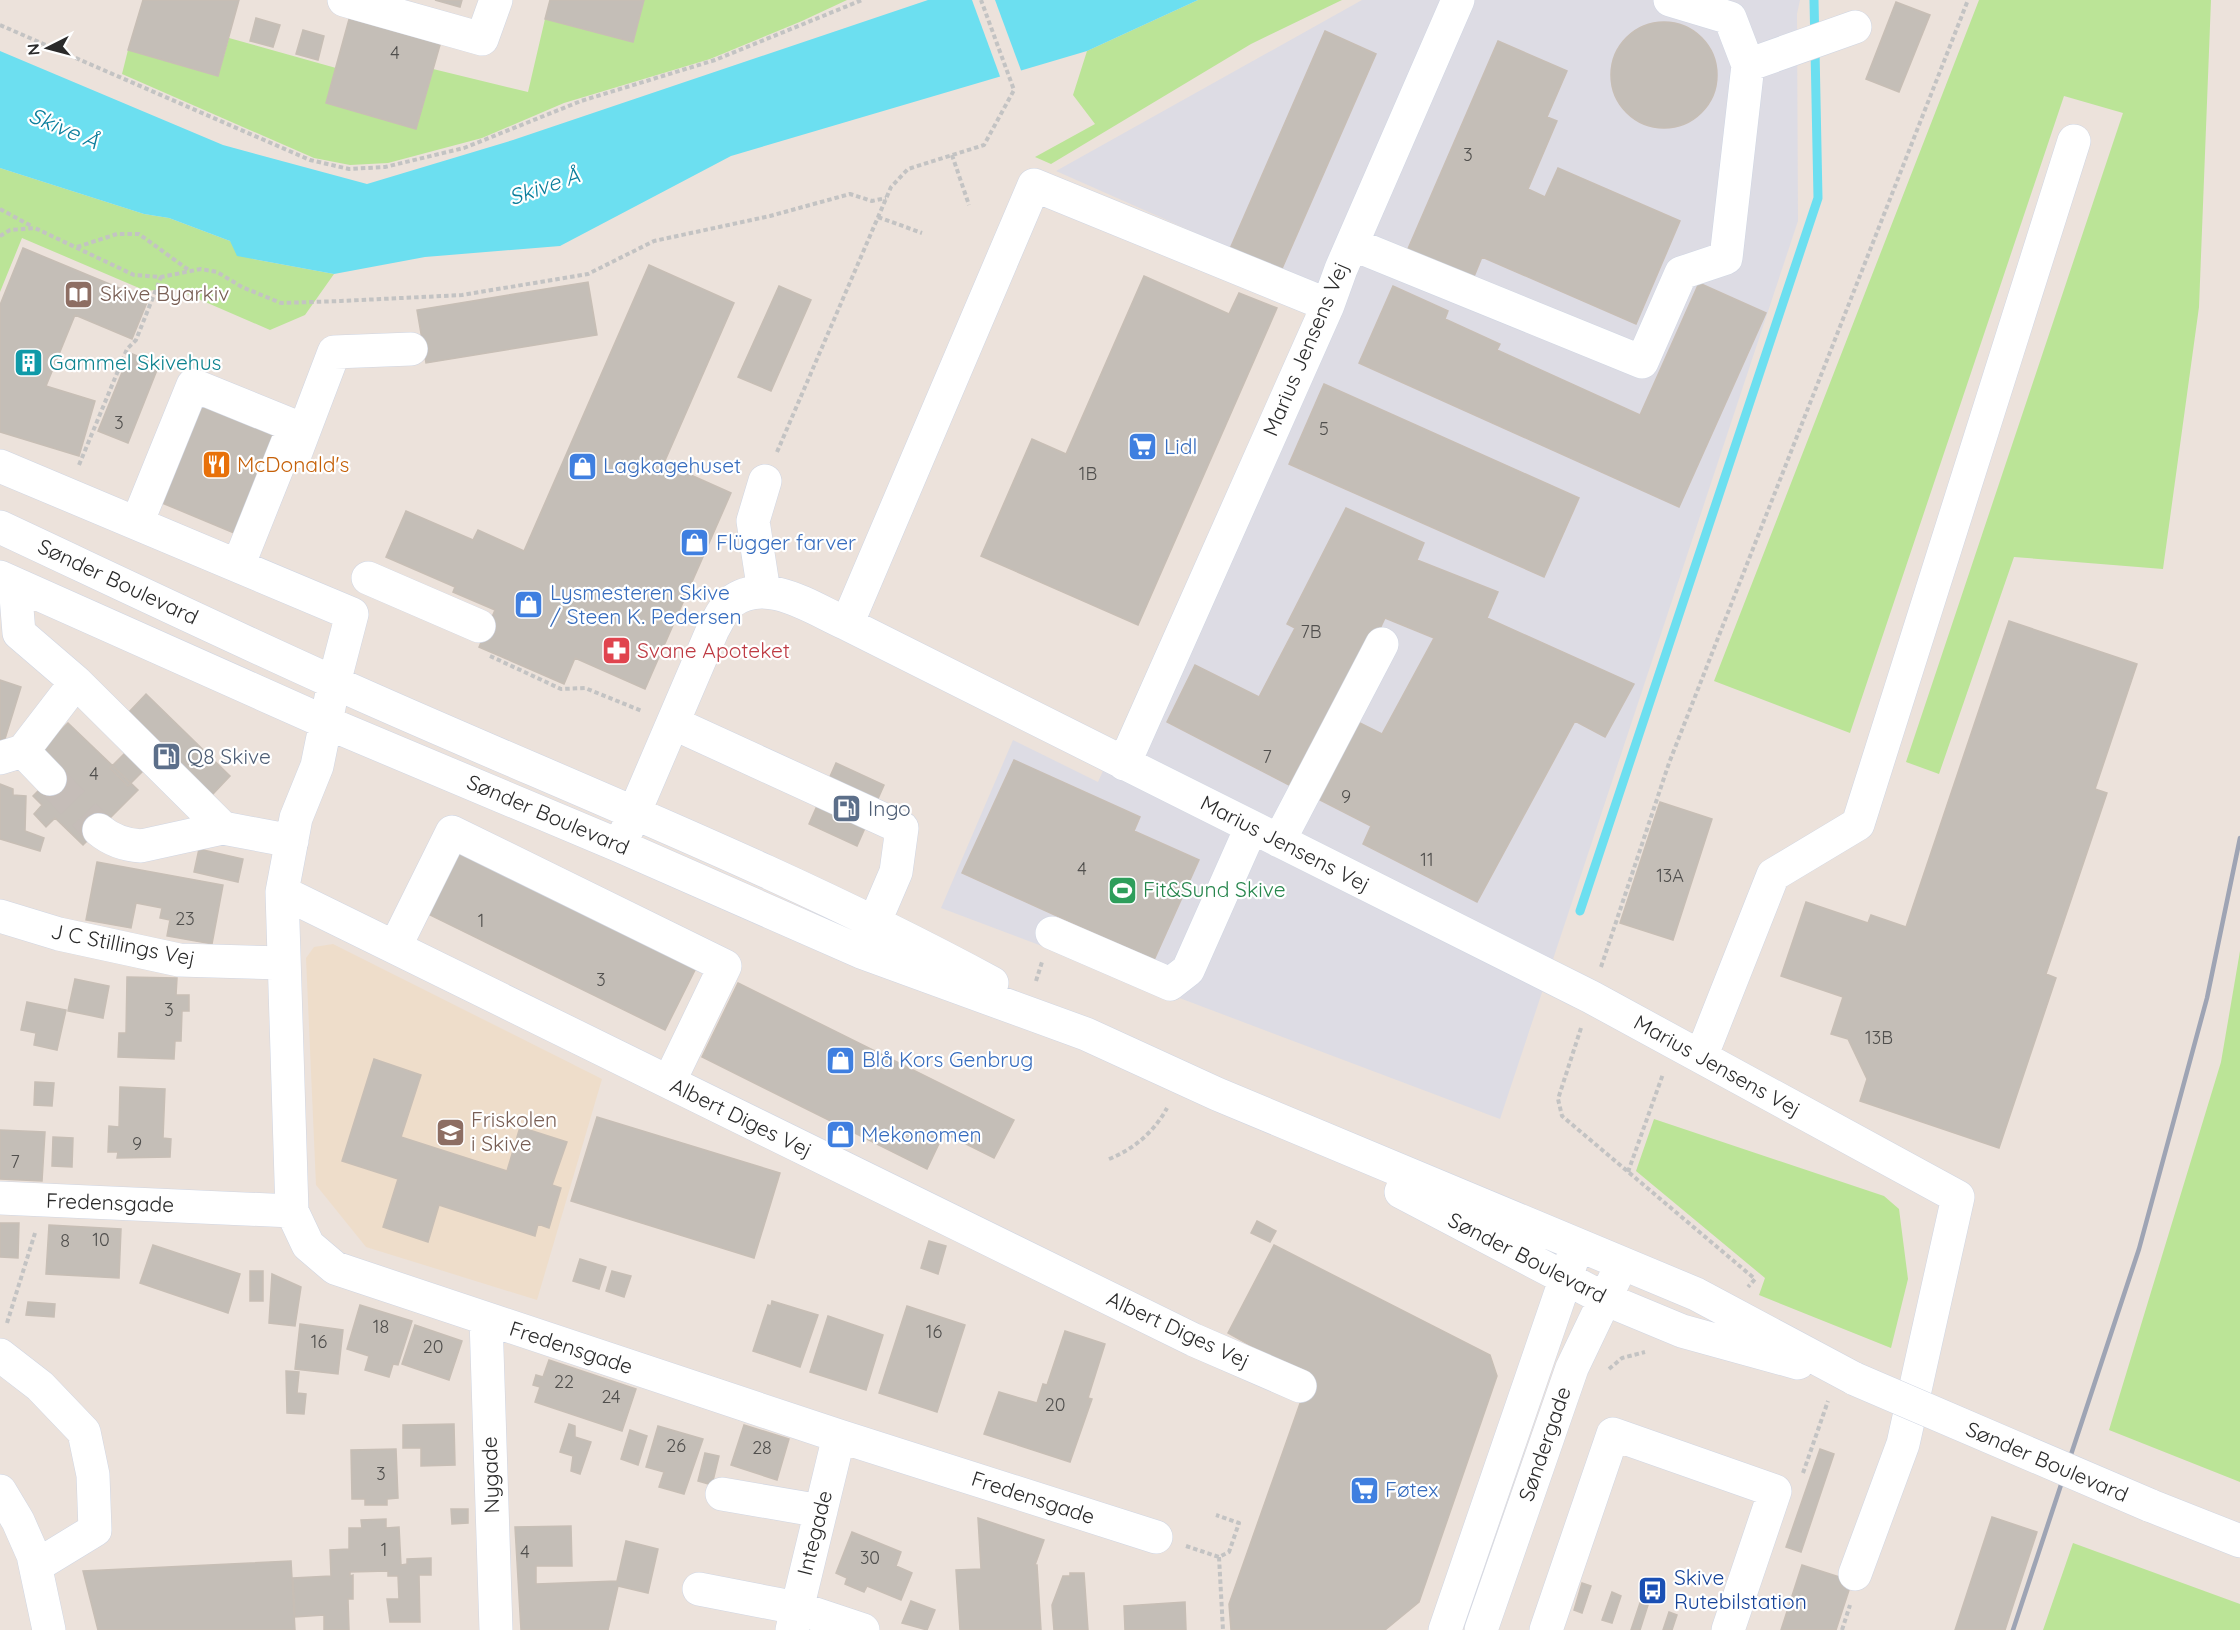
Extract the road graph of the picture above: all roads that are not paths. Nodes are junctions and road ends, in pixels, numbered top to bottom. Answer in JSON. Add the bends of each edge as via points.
{"nodes":[{"id":1,"x":344,"y":0,"type":"edge"},
{"id":2,"x":496,"y":0,"type":"edge"},
{"id":3,"x":1458,"y":0,"type":"edge"},
{"id":4,"x":1670,"y":0,"type":"edge"},
{"id":5,"x":1855,"y":27,"type":"dead end"},
{"id":6,"x":1762,"y":60,"type":"junction"},
{"id":7,"x":2074,"y":141,"type":"dead end"},
{"id":8,"x":1352,"y":244,"type":"junction"},
{"id":9,"x":1328,"y":304,"type":"junction"},
{"id":10,"x":411,"y":349,"type":"dead end"},
{"id":11,"x":0,"y":466,"type":"edge"},
{"id":12,"x":765,"y":481,"type":"road end"},
{"id":13,"x":137,"y":523,"type":"junction"},
{"id":14,"x":0,"y":527,"type":"edge"},
{"id":15,"x":244,"y":569,"type":"junction"},
{"id":16,"x":368,"y":578,"type":"dead end"},
{"id":17,"x":7,"y":580,"type":"edge"},
{"id":18,"x":764,"y":592,"type":"junction"},
{"id":19,"x":847,"y":624,"type":"junction"},
{"id":20,"x":479,"y":626,"type":"road end"},
{"id":21,"x":1382,"y":644,"type":"dead end"},
{"id":22,"x":76,"y":682,"type":"junction"},
{"id":23,"x":334,"y":683,"type":"junction"},
{"id":24,"x":325,"y":722,"type":"junction"},
{"id":25,"x":673,"y":723,"type":"junction"},
{"id":26,"x":12,"y":754,"type":"edge"},
{"id":27,"x":1124,"y":764,"type":"junction"},
{"id":28,"x":50,"y":779,"type":"tunnel mouth"},
{"id":29,"x":635,"y":812,"type":"junction"},
{"id":30,"x":223,"y":828,"type":"junction"},
{"id":31,"x":99,"y":830,"type":"tunnel mouth"},
{"id":32,"x":1265,"y":835,"type":"junction"},
{"id":33,"x":292,"y":841,"type":"junction"},
{"id":34,"x":620,"y":846,"type":"junction"},
{"id":35,"x":282,"y":892,"type":"junction"},
{"id":36,"x":0,"y":916,"type":"edge"},
{"id":37,"x":1052,"y":933,"type":"road end"},
{"id":38,"x":867,"y":937,"type":"junction"},
{"id":39,"x":395,"y":947,"type":"junction"},
{"id":40,"x":284,"y":963,"type":"junction"},
{"id":41,"x":1086,"y":1035,"type":"junction"},
{"id":42,"x":1688,"y":1050,"type":"junction"},
{"id":43,"x":669,"y":1082,"type":"junction"},
{"id":44,"x":1217,"y":1094,"type":"junction"},
{"id":45,"x":0,"y":1198,"type":"edge"},
{"id":46,"x":292,"y":1211,"type":"junction"},
{"id":47,"x":1577,"y":1245,"type":"junction"},
{"id":48,"x":1623,"y":1263,"type":"junction"},
{"id":49,"x":1565,"y":1279,"type":"junction"},
{"id":50,"x":1605,"y":1299,"type":"junction"},
{"id":51,"x":486,"y":1319,"type":"junction"},
{"id":52,"x":3,"y":1340,"type":"edge"},
{"id":53,"x":1855,"y":1379,"type":"junction"},
{"id":54,"x":1300,"y":1386,"type":"dead end"},
{"id":55,"x":839,"y":1436,"type":"junction"},
{"id":56,"x":0,"y":1491,"type":"edge"},
{"id":57,"x":722,"y":1494,"type":"dead end"},
{"id":58,"x":821,"y":1511,"type":"junction"},
{"id":59,"x":1156,"y":1537,"type":"dead end"},
{"id":60,"x":2240,"y":1540,"type":"edge"},
{"id":61,"x":36,"y":1566,"type":"junction"},
{"id":62,"x":1855,"y":1574,"type":"dead end"},
{"id":63,"x":699,"y":1589,"type":"dead end"},
{"id":64,"x":795,"y":1619,"type":"edge"},
{"id":65,"x":49,"y":1630,"type":"edge"},
{"id":66,"x":496,"y":1630,"type":"edge"},
{"id":67,"x":862,"y":1630,"type":"edge"},
{"id":68,"x":1445,"y":1630,"type":"edge"},
{"id":69,"x":1481,"y":1630,"type":"edge"},
{"id":70,"x":1546,"y":1630,"type":"edge"},
{"id":71,"x":1728,"y":1630,"type":"edge"}],
"edges":[{"from":1,"to":2,"type":"street","via":[[482,39]]},
{"from":3,"to":8,"type":"street","name":"Marius Jensens Vej"},
{"from":4,"to":6,"type":"street","via":[[1730,18]]},
{"from":5,"to":6,"type":"street"},
{"from":6,"to":8,"type":"street","via":[[1726,258],[1681,273],[1642,362]]},
{"from":7,"to":42,"type":"street","via":[[1858,824],[1773,875]]},
{"from":8,"to":9,"type":"street","name":"Marius Jensens Vej"},
{"from":9,"to":19,"type":"street","via":[[1034,185]]},
{"from":9,"to":27,"type":"street","name":"Marius Jensens Vej"},
{"from":10,"to":15,"type":"street","via":[[334,352]]},
{"from":11,"to":13,"type":"street"},
{"from":12,"to":18,"type":"street","via":[[753,521]]},
{"from":13,"to":15,"type":"street"},
{"from":13,"to":15,"type":"street","via":[[193,385],[294,426]]},
{"from":14,"to":23,"type":"street","name":"Sønder Boulevard"},
{"from":15,"to":23,"type":"street","via":[[352,614]]},
{"from":16,"to":20,"type":"street"},
{"from":17,"to":22,"type":"street","name":"Sønder Boulevard","via":[[19,633]]},
{"from":17,"to":24,"type":"street","name":"Sønder Boulevard"},
{"from":18,"to":19,"type":"street","name":"Marius Jensens Vej","via":[[778,592]]},
{"from":18,"to":25,"type":"street","name":"Marius Jensens Vej","via":[[752,592],[730,603],[713,629]]},
{"from":19,"to":27,"type":"street","name":"Marius Jensens Vej"},
{"from":21,"to":32,"type":"street"},
{"from":22,"to":26,"type":"street"},
{"from":22,"to":30,"type":"street","name":"Sønder Boulevard"},
{"from":23,"to":24,"type":"street"},
{"from":23,"to":29,"type":"street","name":"Sønder Boulevard"},
{"from":24,"to":33,"type":"street","via":[[317,766],[296,818]]},
{"from":24,"to":34,"type":"street","name":"Sønder Boulevard"},
{"from":25,"to":29,"type":"street","name":"Marius Jensens Vej"},
{"from":25,"to":38,"type":"street","via":[[902,828],[896,872]]},
{"from":26,"to":28,"type":"street"},
{"from":27,"to":32,"type":"street","name":"Marius Jensens Vej"},
{"from":29,"to":34,"type":"street","name":"Marius Jensens Vej"},
{"from":29,"to":38,"type":"street","name":"Sønder Boulevard"},
{"from":30,"to":31,"type":"street","via":[[141,846],[124,843]]},
{"from":30,"to":33,"type":"street"},
{"from":32,"to":37,"type":"street","via":[[1188,970],[1170,984]]},
{"from":32,"to":42,"type":"street","name":"Marius Jensens Vej","via":[[1591,997]]},
{"from":33,"to":35,"type":"street"},
{"from":34,"to":38,"type":"street","name":"Sønder Boulevard"},
{"from":35,"to":39,"type":"street","name":"Albert Diges Vej"},
{"from":35,"to":40,"type":"street"},
{"from":36,"to":40,"type":"street","name":"J C Stillings Vej","via":[[59,934],[179,960]]},
{"from":38,"to":41,"type":"street","name":"Sønder Boulevard"},
{"from":38,"to":41,"type":"street","name":"Sønder Boulevard","via":[[922,945]]},
{"from":39,"to":43,"type":"street","name":"Albert Diges Vej"},
{"from":39,"to":43,"type":"street","via":[[452,832],[725,966]]},
{"from":40,"to":46,"type":"street"},
{"from":41,"to":44,"type":"street","name":"Sønder Boulevard"},
{"from":42,"to":62,"type":"street","name":"Marius Jensens Vej","via":[[1958,1197],[1903,1444]]},
{"from":43,"to":54,"type":"street","name":"Albert Diges Vej","via":[[1194,1340]]},
{"from":44,"to":47,"type":"street","name":"Sønder Boulevard"},
{"from":44,"to":49,"type":"street","name":"Sønder Boulevard"},
{"from":45,"to":46,"type":"street","name":"Fredensgade"},
{"from":46,"to":51,"type":"street","name":"Fredensgade","via":[[308,1245],[335,1268]]},
{"from":47,"to":48,"type":"street","name":"Sønder Boulevard"},
{"from":47,"to":49,"type":"street","name":"Søndergade"},
{"from":48,"to":50,"type":"street","name":"Søndergade"},
{"from":48,"to":53,"type":"street","name":"Sønder Boulevard","via":[[1696,1294]]},
{"from":49,"to":50,"type":"street","name":"Sønder Boulevard"},
{"from":49,"to":68,"type":"street","name":"Søndergade"},
{"from":50,"to":53,"type":"street","name":"Sønder Boulevard","via":[[1682,1331]]},
{"from":50,"to":69,"type":"street","name":"Søndergade","via":[[1572,1368]]},
{"from":51,"to":55,"type":"street","name":"Fredensgade"},
{"from":51,"to":66,"type":"street","name":"Nygade"},
{"from":52,"to":61,"type":"street","via":[[84,1432],[93,1474],[95,1530]]},
{"from":53,"to":60,"type":"street","name":"Sønder Boulevard","bridge":true},
{"from":55,"to":58,"type":"street","name":"Integade"},
{"from":55,"to":59,"type":"street","name":"Fredensgade"},
{"from":56,"to":61,"type":"street","via":[[18,1521]]},
{"from":57,"to":58,"type":"street"},
{"from":58,"to":64,"type":"street","name":"Integade"},
{"from":61,"to":65,"type":"street"},
{"from":63,"to":64,"type":"street"},
{"from":64,"to":67,"type":"street"},
{"from":70,"to":71,"type":"street","via":[[1613,1434],[1774,1491]]}]}
